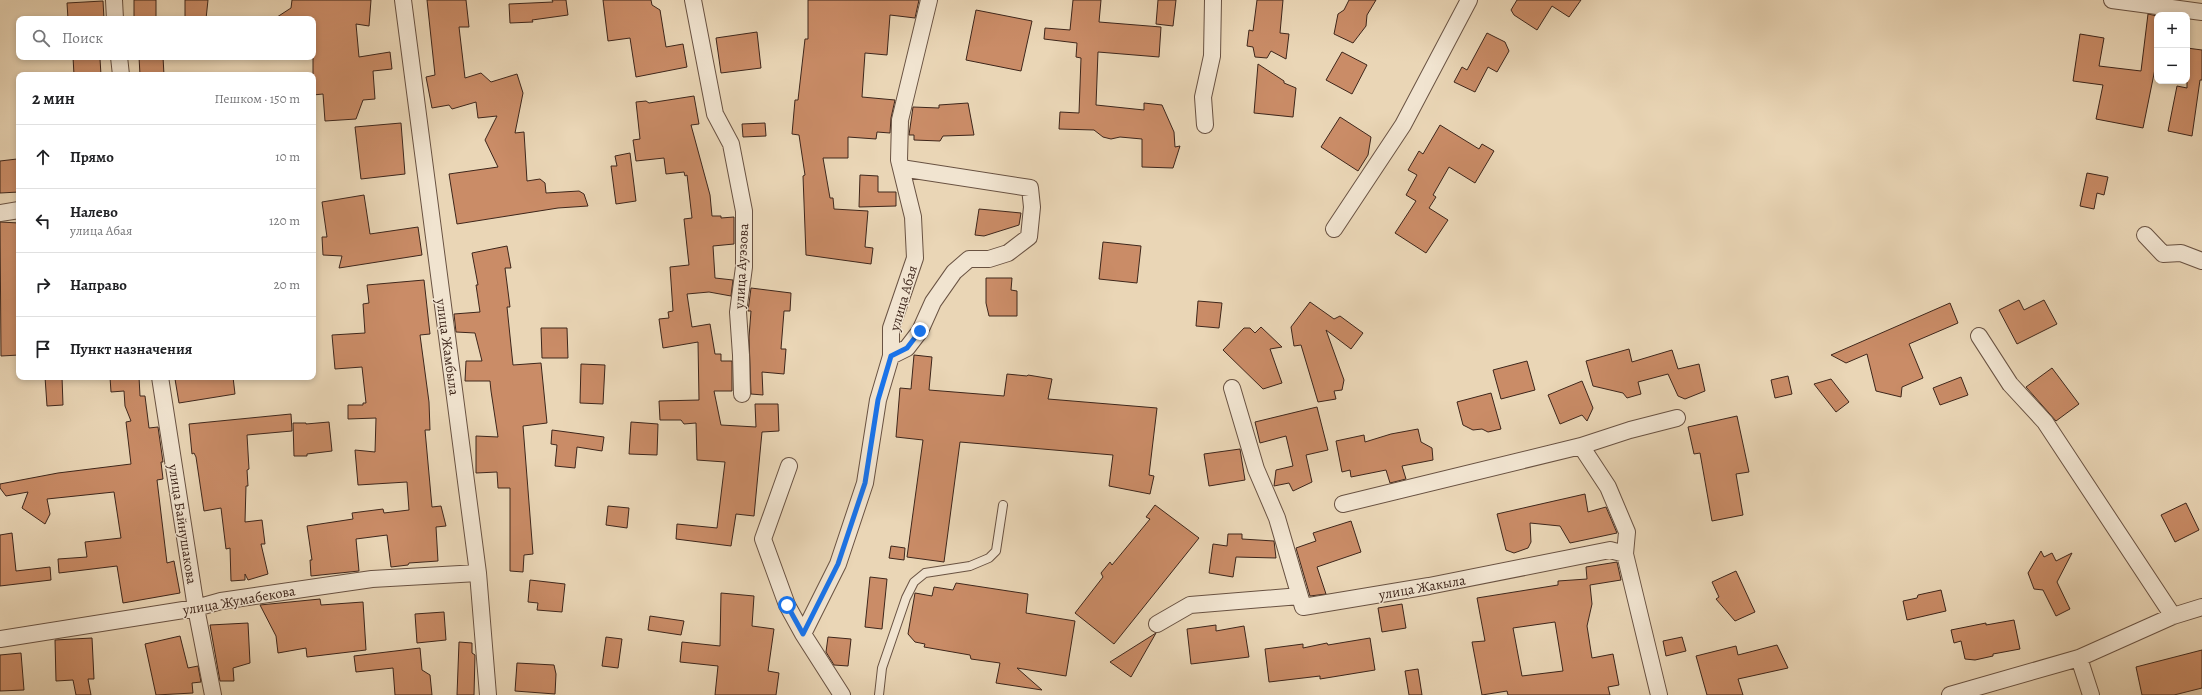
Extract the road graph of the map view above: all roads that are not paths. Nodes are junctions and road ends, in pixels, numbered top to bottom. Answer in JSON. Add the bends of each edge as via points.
{"nodes":[{"id":1,"x":114,"y":0,"type":"edge"},
{"id":2,"x":403,"y":0,"type":"edge"},
{"id":3,"x":694,"y":0,"type":"edge"},
{"id":4,"x":929,"y":0,"type":"edge"},
{"id":5,"x":1213,"y":0,"type":"edge"},
{"id":6,"x":1468,"y":0,"type":"edge"},
{"id":7,"x":2112,"y":0,"type":"edge"},
{"id":8,"x":2202,"y":12,"type":"edge"},
{"id":9,"x":115,"y":16,"type":"edge"},
{"id":10,"x":119,"y":60,"type":"edge"},
{"id":11,"x":121,"y":72,"type":"edge"},
{"id":12,"x":1205,"y":125,"type":"dead end"},
{"id":13,"x":901,"y":168,"type":"junction"},
{"id":14,"x":16,"y":210,"type":"edge"},
{"id":15,"x":0,"y":213,"type":"edge"},
{"id":16,"x":1334,"y":229,"type":"dead end"},
{"id":17,"x":2145,"y":235,"type":"dead end"},
{"id":18,"x":2202,"y":260,"type":"edge"},
{"id":19,"x":1979,"y":336,"type":"dead end"},
{"id":20,"x":891,"y":356,"type":"junction"},
{"id":21,"x":160,"y":380,"type":"edge"},
{"id":22,"x":1232,"y":388,"type":"dead end"},
{"id":23,"x":742,"y":394,"type":"dead end"},
{"id":24,"x":1677,"y":418,"type":"dead end"},
{"id":25,"x":1581,"y":446,"type":"junction"},
{"id":26,"x":789,"y":466,"type":"dead end"},
{"id":27,"x":1343,"y":504,"type":"dead end"},
{"id":28,"x":1003,"y":505,"type":"dead end"},
{"id":29,"x":1625,"y":554,"type":"junction"},
{"id":30,"x":478,"y":573,"type":"junction"},
{"id":31,"x":1300,"y":596,"type":"junction"},
{"id":32,"x":2202,"y":607,"type":"edge"},
{"id":33,"x":196,"y":608,"type":"junction"},
{"id":34,"x":2173,"y":616,"type":"junction"},
{"id":35,"x":1157,"y":624,"type":"dead end"},
{"id":36,"x":803,"y":634,"type":"junction"},
{"id":37,"x":0,"y":639,"type":"edge"},
{"id":38,"x":2079,"y":658,"type":"junction"},
{"id":39,"x":213,"y":695,"type":"edge"},
{"id":40,"x":488,"y":695,"type":"edge"},
{"id":41,"x":842,"y":695,"type":"edge"},
{"id":42,"x":880,"y":695,"type":"edge"},
{"id":43,"x":1659,"y":695,"type":"edge"},
{"id":44,"x":1950,"y":695,"type":"edge"},
{"id":45,"x":2091,"y":695,"type":"edge"}],
"edges":[{"from":1,"to":9,"type":"street"},
{"from":2,"to":30,"type":"street","name":"улица Жамбыла"},
{"from":3,"to":23,"type":"street","name":"улица Ауэзова","via":[[716,114],[731,144],[744,211],[744,267],[738,312]]},
{"from":4,"to":13,"type":"street","name":"улица Абая","via":[[900,120]]},
{"from":5,"to":12,"type":"street","via":[[1212,56],[1203,98]]},
{"from":6,"to":16,"type":"street","via":[[1403,125]]},
{"from":7,"to":8,"type":"street"},
{"from":10,"to":11,"type":"street"},
{"from":13,"to":20,"type":"street","name":"улица Абая","via":[[913,217],[914,258],[891,328]]},
{"from":13,"to":20,"type":"street","via":[[1030,188],[1032,207],[1029,237],[1008,253],[989,259],[969,260],[954,272],[933,302],[920,331],[907,348]]},
{"from":14,"to":15,"type":"street"},
{"from":17,"to":18,"type":"street","via":[[2163,254],[2181,253]]},
{"from":19,"to":34,"type":"street","via":[[2010,384],[2044,422]]},
{"from":20,"to":36,"type":"street","name":"улица Абая","via":[[878,400],[865,483],[838,564]]},
{"from":21,"to":33,"type":"street","name":"улица Байнушакова"},
{"from":22,"to":31,"type":"street","via":[[1256,469],[1277,518]]},
{"from":24,"to":25,"type":"street"},
{"from":25,"to":27,"type":"street"},
{"from":25,"to":29,"type":"street","via":[[1608,487],[1627,532]]},
{"from":26,"to":36,"type":"street","via":[[763,539],[787,605]]},
{"from":28,"to":42,"type":"lane","via":[[996,551],[989,558],[970,566],[925,573],[914,582],[882,668]]},
{"from":29,"to":31,"type":"street","name":"улица Жакыла","via":[[1610,550],[1429,586],[1303,607]]},
{"from":29,"to":43,"type":"street"},
{"from":30,"to":33,"type":"street","name":"улица Жумабекова","via":[[372,579],[220,601]]},
{"from":30,"to":40,"type":"street","name":"улица Жамбыла"},
{"from":31,"to":35,"type":"street","via":[[1190,605]]},
{"from":32,"to":34,"type":"street"},
{"from":33,"to":37,"type":"street","name":"улица Жумабекова"},
{"from":33,"to":39,"type":"street","name":"улица Байнушакова"},
{"from":34,"to":38,"type":"street"},
{"from":36,"to":41,"type":"street"},
{"from":38,"to":44,"type":"street"},
{"from":38,"to":45,"type":"street"}]}
